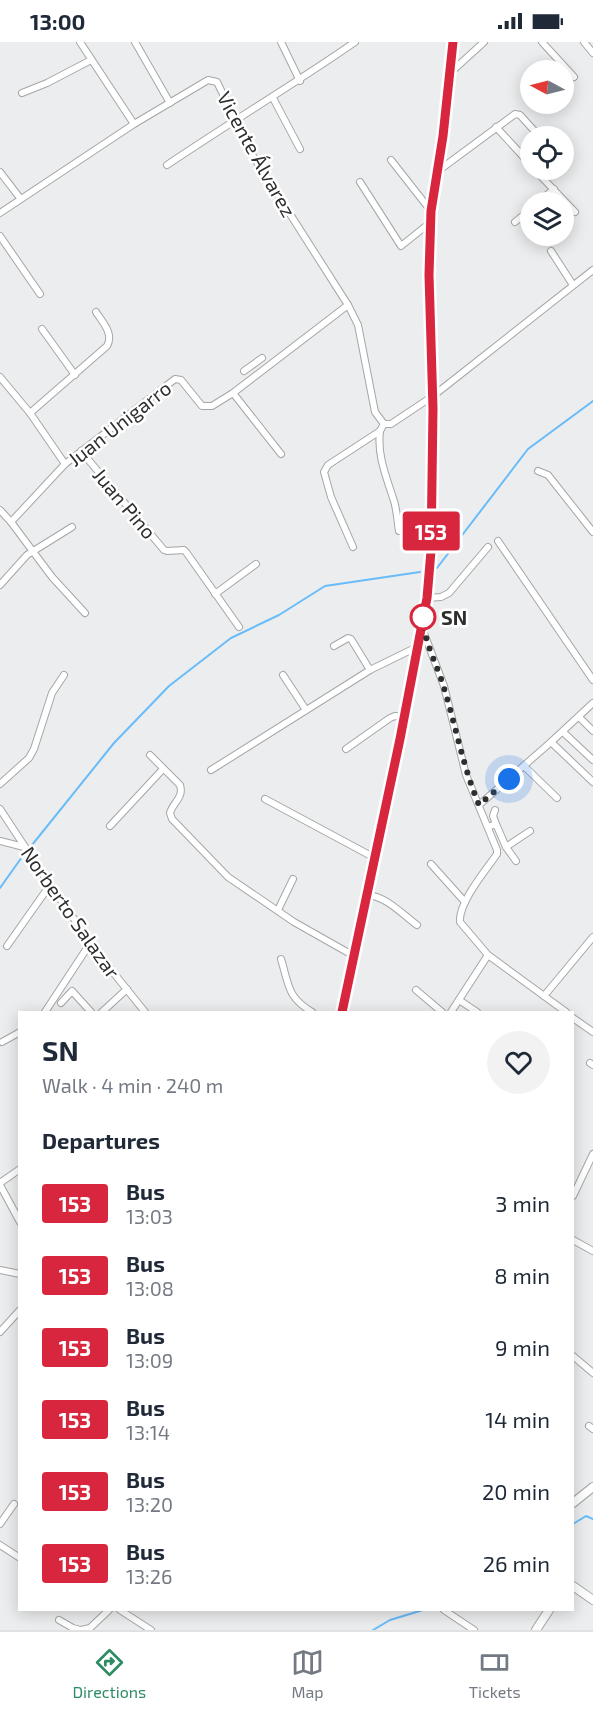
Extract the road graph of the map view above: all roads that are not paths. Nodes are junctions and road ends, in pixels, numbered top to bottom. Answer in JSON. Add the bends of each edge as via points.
{"nodes":[{"id":1,"x":80,"y":42,"type":"edge"},
{"id":2,"x":135,"y":42,"type":"edge"},
{"id":3,"x":281,"y":42,"type":"edge"},
{"id":4,"x":355,"y":42,"type":"edge"},
{"id":5,"x":453,"y":42,"type":"edge"},
{"id":6,"x":484,"y":42,"type":"edge"},
{"id":7,"x":542,"y":42,"type":"edge"},
{"id":8,"x":584,"y":42,"type":"edge"},
{"id":9,"x":593,"y":53,"type":"edge"},
{"id":10,"x":91,"y":60,"type":"junction"},
{"id":11,"x":558,"y":60,"type":"edge"},
{"id":12,"x":450,"y":74,"type":"junction"},
{"id":13,"x":300,"y":81,"type":"junction"},
{"id":14,"x":22,"y":93,"type":"dead end"},
{"id":15,"x":273,"y":98,"type":"junction"},
{"id":16,"x":170,"y":103,"type":"junction"},
{"id":17,"x":235,"y":119,"type":"junction"},
{"id":18,"x":134,"y":124,"type":"junction"},
{"id":19,"x":530,"y":126,"type":"edge"},
{"id":20,"x":496,"y":127,"type":"junction"},
{"id":21,"x":300,"y":149,"type":"dead end"},
{"id":22,"x":520,"y":153,"type":"edge"},
{"id":23,"x":391,"y":160,"type":"dead end"},
{"id":24,"x":167,"y":165,"type":"dead end"},
{"id":25,"x":438,"y":171,"type":"junction"},
{"id":26,"x":0,"y":172,"type":"edge"},
{"id":27,"x":545,"y":180,"type":"edge"},
{"id":28,"x":360,"y":182,"type":"dead end"},
{"id":29,"x":554,"y":189,"type":"junction"},
{"id":30,"x":550,"y":192,"type":"edge"},
{"id":31,"x":20,"y":198,"type":"junction"},
{"id":32,"x":431,"y":211,"type":"junction"},
{"id":33,"x":575,"y":212,"type":"dead end"},
{"id":34,"x":0,"y":213,"type":"edge"},
{"id":35,"x":520,"y":218,"type":"edge"},
{"id":36,"x":431,"y":222,"type":"junction"},
{"id":37,"x":515,"y":222,"type":"dead end"},
{"id":38,"x":0,"y":236,"type":"edge"},
{"id":39,"x":551,"y":251,"type":"dead end"},
{"id":40,"x":593,"y":270,"type":"edge"},
{"id":41,"x":573,"y":285,"type":"junction"},
{"id":42,"x":40,"y":294,"type":"dead end"},
{"id":43,"x":348,"y":305,"type":"junction"},
{"id":44,"x":96,"y":312,"type":"dead end"},
{"id":45,"x":42,"y":328,"type":"dead end"},
{"id":46,"x":262,"y":358,"type":"dead end"},
{"id":47,"x":251,"y":366,"type":"junction"},
{"id":48,"x":244,"y":371,"type":"dead end"},
{"id":49,"x":75,"y":375,"type":"junction"},
{"id":50,"x":257,"y":375,"type":"junction"},
{"id":51,"x":0,"y":377,"type":"edge"},
{"id":52,"x":232,"y":393,"type":"junction"},
{"id":53,"x":433,"y":396,"type":"junction"},
{"id":54,"x":30,"y":413,"type":"junction"},
{"id":55,"x":388,"y":424,"type":"junction"},
{"id":56,"x":380,"y":432,"type":"junction"},
{"id":57,"x":81,"y":451,"type":"junction"},
{"id":58,"x":281,"y":454,"type":"dead end"},
{"id":59,"x":64,"y":465,"type":"junction"},
{"id":60,"x":538,"y":471,"type":"dead end"},
{"id":61,"x":0,"y":510,"type":"edge"},
{"id":62,"x":11,"y":522,"type":"junction"},
{"id":63,"x":72,"y":527,"type":"dead end"},
{"id":64,"x":399,"y":531,"type":"dead end"},
{"id":65,"x":593,"y":532,"type":"edge"},
{"id":66,"x":498,"y":541,"type":"dead end"},
{"id":67,"x":353,"y":547,"type":"dead end"},
{"id":68,"x":488,"y":547,"type":"dead end"},
{"id":69,"x":32,"y":551,"type":"junction"},
{"id":70,"x":256,"y":564,"type":"dead end"},
{"id":71,"x":0,"y":585,"type":"edge"},
{"id":72,"x":215,"y":594,"type":"junction"},
{"id":73,"x":427,"y":598,"type":"junction"},
{"id":74,"x":85,"y":613,"type":"dead end"},
{"id":75,"x":238,"y":627,"type":"dead end"},
{"id":76,"x":422,"y":628,"type":"junction"},
{"id":77,"x":334,"y":646,"type":"dead end"},
{"id":78,"x":419,"y":646,"type":"junction"},
{"id":79,"x":370,"y":670,"type":"junction"},
{"id":80,"x":64,"y":675,"type":"dead end"},
{"id":81,"x":283,"y":675,"type":"dead end"},
{"id":82,"x":593,"y":680,"type":"edge"},
{"id":83,"x":593,"y":703,"type":"edge"},
{"id":84,"x":306,"y":710,"type":"junction"},
{"id":85,"x":405,"y":717,"type":"junction"},
{"id":86,"x":579,"y":717,"type":"junction"},
{"id":87,"x":593,"y":731,"type":"edge"},
{"id":88,"x":563,"y":732,"type":"junction"},
{"id":89,"x":551,"y":742,"type":"junction"},
{"id":90,"x":346,"y":748,"type":"dead end"},
{"id":91,"x":150,"y":755,"type":"dead end"},
{"id":92,"x":593,"y":760,"type":"edge"},
{"id":93,"x":524,"y":766,"type":"junction"},
{"id":94,"x":163,"y":769,"type":"junction"},
{"id":95,"x":211,"y":770,"type":"dead end"},
{"id":96,"x":593,"y":782,"type":"edge"},
{"id":97,"x":0,"y":784,"type":"edge"},
{"id":98,"x":557,"y":798,"type":"dead end"},
{"id":99,"x":265,"y":799,"type":"dead end"},
{"id":100,"x":479,"y":805,"type":"junction"},
{"id":101,"x":0,"y":808,"type":"edge"},
{"id":102,"x":495,"y":810,"type":"dead end"},
{"id":103,"x":496,"y":824,"type":"junction"},
{"id":104,"x":110,"y":826,"type":"dead end"},
{"id":105,"x":488,"y":827,"type":"junction"},
{"id":106,"x":530,"y":831,"type":"dead end"},
{"id":107,"x":0,"y":841,"type":"edge"},
{"id":108,"x":24,"y":847,"type":"junction"},
{"id":109,"x":506,"y":847,"type":"junction"},
{"id":110,"x":375,"y":858,"type":"junction"},
{"id":111,"x":516,"y":861,"type":"dead end"},
{"id":112,"x":431,"y":864,"type":"dead end"},
{"id":113,"x":293,"y":879,"type":"dead end"},
{"id":114,"x":50,"y":885,"type":"junction"},
{"id":115,"x":368,"y":895,"type":"junction"},
{"id":116,"x":465,"y":902,"type":"junction"},
{"id":117,"x":278,"y":910,"type":"junction"},
{"id":118,"x":417,"y":925,"type":"dead end"},
{"id":119,"x":593,"y":937,"type":"edge"},
{"id":120,"x":91,"y":942,"type":"junction"},
{"id":121,"x":7,"y":946,"type":"dead end"},
{"id":122,"x":355,"y":954,"type":"junction"},
{"id":123,"x":488,"y":955,"type":"junction"},
{"id":124,"x":281,"y":959,"type":"dead end"},
{"id":125,"x":127,"y":989,"type":"junction"},
{"id":126,"x":416,"y":990,"type":"dead end"},
{"id":127,"x":544,"y":996,"type":"junction"},
{"id":128,"x":459,"y":1000,"type":"junction"},
{"id":129,"x":61,"y":1003,"type":"dead end"},
{"id":130,"x":46,"y":1011,"type":"edge"},
{"id":131,"x":90,"y":1011,"type":"edge"},
{"id":132,"x":103,"y":1011,"type":"edge"},
{"id":133,"x":144,"y":1011,"type":"edge"},
{"id":134,"x":310,"y":1011,"type":"edge"},
{"id":135,"x":342,"y":1011,"type":"edge"},
{"id":136,"x":441,"y":1011,"type":"edge"},
{"id":137,"x":452,"y":1011,"type":"edge"},
{"id":138,"x":476,"y":1011,"type":"edge"},
{"id":139,"x":565,"y":1011,"type":"edge"},
{"id":140,"x":574,"y":1019,"type":"edge"},
{"id":141,"x":593,"y":1032,"type":"edge"},
{"id":142,"x":18,"y":1033,"type":"edge"},
{"id":143,"x":2,"y":1042,"type":"dead end"},
{"id":144,"x":593,"y":1154,"type":"edge"},
{"id":145,"x":18,"y":1170,"type":"edge"},
{"id":146,"x":576,"y":1181,"type":"edge"},
{"id":147,"x":0,"y":1184,"type":"edge"},
{"id":148,"x":18,"y":1218,"type":"edge"},
{"id":149,"x":574,"y":1241,"type":"edge"},
{"id":150,"x":593,"y":1251,"type":"edge"},
{"id":151,"x":0,"y":1270,"type":"edge"},
{"id":152,"x":18,"y":1273,"type":"edge"},
{"id":153,"x":18,"y":1312,"type":"edge"},
{"id":154,"x":0,"y":1332,"type":"edge"},
{"id":155,"x":574,"y":1357,"type":"edge"},
{"id":156,"x":593,"y":1372,"type":"edge"},
{"id":157,"x":593,"y":1487,"type":"edge"},
{"id":158,"x":574,"y":1502,"type":"edge"},
{"id":159,"x":14,"y":1504,"type":"dead end"},
{"id":160,"x":0,"y":1524,"type":"edge"},
{"id":161,"x":0,"y":1545,"type":"edge"},
{"id":162,"x":18,"y":1557,"type":"edge"},
{"id":163,"x":574,"y":1587,"type":"edge"},
{"id":164,"x":593,"y":1600,"type":"edge"},
{"id":165,"x":108,"y":1611,"type":"edge"},
{"id":166,"x":122,"y":1611,"type":"edge"},
{"id":167,"x":446,"y":1611,"type":"edge"},
{"id":168,"x":548,"y":1611,"type":"edge"},
{"id":169,"x":59,"y":1620,"type":"dead end"},
{"id":170,"x":80,"y":1630,"type":"edge"},
{"id":171,"x":152,"y":1630,"type":"edge"},
{"id":172,"x":474,"y":1630,"type":"edge"},
{"id":173,"x":536,"y":1630,"type":"edge"}],
"edges":[{"from":1,"to":10,"type":"street"},
{"from":2,"to":16,"type":"street"},
{"from":3,"to":13,"type":"street"},
{"from":4,"to":13,"type":"street"},
{"from":5,"to":12,"type":"street"},
{"from":6,"to":12,"type":"street"},
{"from":7,"to":11,"type":"street"},
{"from":8,"to":9,"type":"street"},
{"from":10,"to":14,"type":"street"},
{"from":10,"to":18,"type":"street"},
{"from":12,"to":25,"type":"street"},
{"from":13,"to":15,"type":"street"},
{"from":15,"to":17,"type":"street"},
{"from":15,"to":21,"type":"street"},
{"from":16,"to":17,"type":"street","name":"Vicente Álvarez","via":[[213,79]]},
{"from":16,"to":18,"type":"street","name":"Vicente Álvarez"},
{"from":17,"to":24,"type":"street"},
{"from":17,"to":43,"type":"street","name":"Vicente Álvarez","via":[[273,188]]},
{"from":18,"to":31,"type":"street","name":"Vicente Álvarez"},
{"from":19,"to":20,"type":"street","via":[[518,113]]},
{"from":20,"to":22,"type":"street"},
{"from":20,"to":25,"type":"street"},
{"from":23,"to":32,"type":"street"},
{"from":25,"to":32,"type":"street"},
{"from":26,"to":31,"type":"street"},
{"from":27,"to":29,"type":"street"},
{"from":28,"to":36,"type":"street","via":[[400,246]]},
{"from":29,"to":30,"type":"street"},
{"from":29,"to":33,"type":"street"},
{"from":31,"to":34,"type":"street","name":"Vicente Álvarez"},
{"from":32,"to":36,"type":"street"},
{"from":35,"to":37,"type":"street"},
{"from":36,"to":53,"type":"street"},
{"from":38,"to":42,"type":"street"},
{"from":39,"to":41,"type":"street"},
{"from":40,"to":41,"type":"street"},
{"from":41,"to":53,"type":"street"},
{"from":43,"to":50,"type":"street","name":"Juan Unigarro"},
{"from":43,"to":55,"type":"street","name":"Vicente Álvarez","via":[[358,325],[375,412]]},
{"from":44,"to":49,"type":"street","via":[[110,334],[110,341]]},
{"from":45,"to":49,"type":"street"},
{"from":46,"to":47,"type":"street"},
{"from":47,"to":48,"type":"street"},
{"from":47,"to":50,"type":"street"},
{"from":49,"to":54,"type":"street"},
{"from":50,"to":52,"type":"street","name":"Juan Unigarro"},
{"from":51,"to":54,"type":"street"},
{"from":52,"to":57,"type":"street","name":"Juan Unigarro","via":[[207,408],[181,380],[175,379]]},
{"from":52,"to":58,"type":"street"},
{"from":53,"to":55,"type":"street"},
{"from":53,"to":73,"type":"street"},
{"from":54,"to":59,"type":"street"},
{"from":55,"to":56,"type":"street"},
{"from":56,"to":64,"type":"street","via":[[382,465],[394,499]]},
{"from":56,"to":67,"type":"street","via":[[328,465],[324,472]]},
{"from":57,"to":59,"type":"street","name":"Juan Unigarro"},
{"from":57,"to":72,"type":"street","name":"Juan Pino","via":[[164,550],[186,552]]},
{"from":59,"to":62,"type":"street","name":"Juan Unigarro"},
{"from":60,"to":65,"type":"street","via":[[548,475]]},
{"from":61,"to":62,"type":"street"},
{"from":62,"to":69,"type":"street"},
{"from":63,"to":69,"type":"street"},
{"from":66,"to":82,"type":"street"},
{"from":68,"to":73,"type":"street","via":[[449,593]]},
{"from":69,"to":71,"type":"street"},
{"from":69,"to":74,"type":"street"},
{"from":70,"to":72,"type":"street"},
{"from":72,"to":75,"type":"street","name":"Juan Pino"},
{"from":73,"to":76,"type":"street"},
{"from":76,"to":78,"type":"street"},
{"from":76,"to":100,"type":"street","via":[[444,686],[466,774]]},
{"from":77,"to":79,"type":"street","via":[[351,639]]},
{"from":78,"to":79,"type":"street"},
{"from":78,"to":85,"type":"street"},
{"from":79,"to":84,"type":"street"},
{"from":80,"to":97,"type":"street","via":[[52,693],[29,758]]},
{"from":81,"to":84,"type":"street"},
{"from":83,"to":86,"type":"street"},
{"from":84,"to":95,"type":"street"},
{"from":85,"to":90,"type":"street","via":[[390,718]]},
{"from":85,"to":110,"type":"street"},
{"from":86,"to":87,"type":"street"},
{"from":86,"to":88,"type":"street"},
{"from":88,"to":89,"type":"street"},
{"from":88,"to":92,"type":"street"},
{"from":89,"to":93,"type":"street"},
{"from":89,"to":96,"type":"street"},
{"from":91,"to":94,"type":"street"},
{"from":93,"to":98,"type":"street"},
{"from":93,"to":100,"type":"street"},
{"from":94,"to":104,"type":"street"},
{"from":94,"to":117,"type":"street","via":[[181,790],[171,809],[172,819],[228,877]]},
{"from":99,"to":110,"type":"street"},
{"from":100,"to":105,"type":"street"},
{"from":101,"to":108,"type":"street","name":"Norberto Salazar"},
{"from":102,"to":103,"type":"street"},
{"from":103,"to":105,"type":"street"},
{"from":103,"to":109,"type":"street"},
{"from":105,"to":116,"type":"street","via":[[497,854]]},
{"from":106,"to":109,"type":"street"},
{"from":107,"to":108,"type":"street"},
{"from":108,"to":114,"type":"street","name":"Norberto Salazar"},
{"from":109,"to":111,"type":"street"},
{"from":110,"to":115,"type":"street"},
{"from":112,"to":116,"type":"street"},
{"from":113,"to":117,"type":"street"},
{"from":114,"to":120,"type":"street","name":"Norberto Salazar"},
{"from":114,"to":121,"type":"street"},
{"from":115,"to":118,"type":"street","via":[[385,900]]},
{"from":115,"to":122,"type":"street"},
{"from":116,"to":123,"type":"street","via":[[460,922]]},
{"from":117,"to":122,"type":"street"},
{"from":119,"to":127,"type":"street"},
{"from":120,"to":125,"type":"street","name":"Norberto Salazar"},
{"from":120,"to":130,"type":"street"},
{"from":122,"to":135,"type":"street"},
{"from":123,"to":127,"type":"street"},
{"from":123,"to":128,"type":"street"},
{"from":124,"to":134,"type":"street","via":[[291,996]]},
{"from":125,"to":132,"type":"street"},
{"from":125,"to":133,"type":"street","name":"Norberto Salazar"},
{"from":126,"to":136,"type":"street"},
{"from":127,"to":139,"type":"street"},
{"from":128,"to":137,"type":"street"},
{"from":128,"to":138,"type":"street"},
{"from":129,"to":131,"type":"street","via":[[74,992]]},
{"from":140,"to":141,"type":"street"},
{"from":142,"to":143,"type":"street"},
{"from":144,"to":146,"type":"street"},
{"from":145,"to":147,"type":"street"},
{"from":147,"to":148,"type":"street"},
{"from":149,"to":150,"type":"street"},
{"from":151,"to":152,"type":"street"},
{"from":153,"to":154,"type":"street"},
{"from":155,"to":156,"type":"street"},
{"from":157,"to":158,"type":"street"},
{"from":159,"to":160,"type":"street"},
{"from":161,"to":162,"type":"street"},
{"from":163,"to":164,"type":"street"},
{"from":165,"to":170,"type":"street","via":[[90,1628]]},
{"from":166,"to":171,"type":"street"},
{"from":167,"to":172,"type":"street"},
{"from":168,"to":173,"type":"street"},
{"from":169,"to":170,"type":"street"}]}
